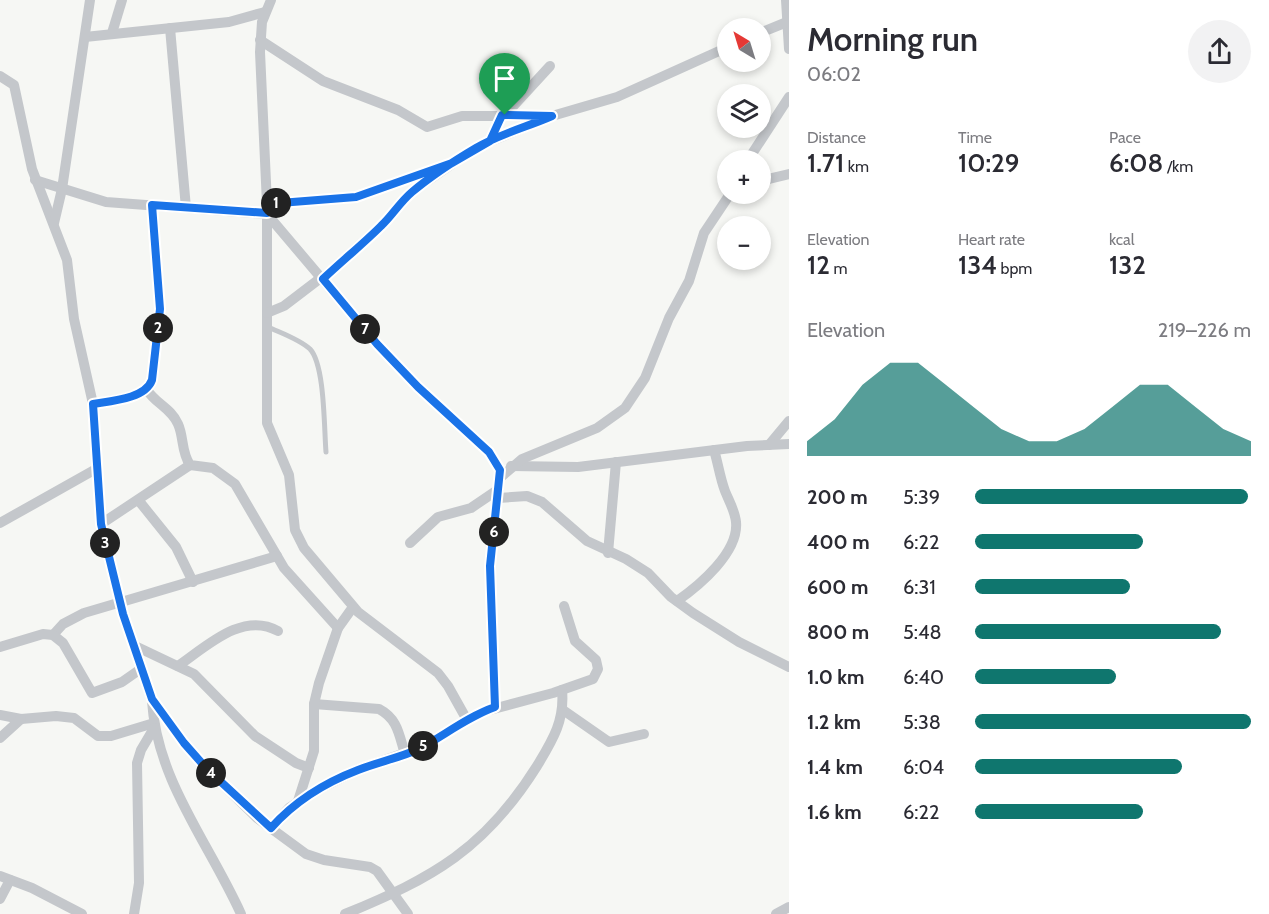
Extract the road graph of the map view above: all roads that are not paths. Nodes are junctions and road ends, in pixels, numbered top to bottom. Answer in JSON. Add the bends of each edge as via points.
{"nodes":[{"id":1,"x":90,"y":0,"type":"edge"},
{"id":2,"x":122,"y":0,"type":"edge"},
{"id":3,"x":271,"y":0,"type":"edge"},
{"id":4,"x":786,"y":0,"type":"edge"},
{"id":5,"x":266,"y":12,"type":"junction"},
{"id":6,"x":787,"y":22,"type":"junction"},
{"id":7,"x":170,"y":28,"type":"junction"},
{"id":8,"x":771,"y":29,"type":"edge"},
{"id":9,"x":112,"y":33,"type":"junction"},
{"id":10,"x":85,"y":37,"type":"junction"},
{"id":11,"x":260,"y":40,"type":"junction"},
{"id":12,"x":789,"y":50,"type":"edge"},
{"id":13,"x":717,"y":52,"type":"edge"},
{"id":14,"x":550,"y":66,"type":"dead end"},
{"id":15,"x":0,"y":76,"type":"edge"},
{"id":16,"x":789,"y":97,"type":"edge"},
{"id":17,"x":503,"y":115,"type":"junction"},
{"id":18,"x":552,"y":116,"type":"junction"},
{"id":19,"x":490,"y":141,"type":"junction"},
{"id":20,"x":755,"y":150,"type":"edge"},
{"id":21,"x":452,"y":163,"type":"junction"},
{"id":22,"x":789,"y":174,"type":"edge"},
{"id":23,"x":771,"y":178,"type":"edge"},
{"id":24,"x":35,"y":180,"type":"junction"},
{"id":25,"x":62,"y":189,"type":"junction"},
{"id":26,"x":723,"y":204,"type":"edge"},
{"id":27,"x":152,"y":205,"type":"junction"},
{"id":28,"x":186,"y":208,"type":"junction"},
{"id":29,"x":267,"y":209,"type":"junction"},
{"id":30,"x":54,"y":223,"type":"junction"},
{"id":31,"x":323,"y":278,"type":"junction"},
{"id":32,"x":267,"y":313,"type":"junction"},
{"id":33,"x":266,"y":326,"type":"junction"},
{"id":34,"x":147,"y":390,"type":"junction"},
{"id":35,"x":93,"y":404,"type":"junction"},
{"id":36,"x":789,"y":421,"type":"edge"},
{"id":37,"x":789,"y":444,"type":"edge"},
{"id":38,"x":769,"y":445,"type":"junction"},
{"id":39,"x":714,"y":450,"type":"junction"},
{"id":40,"x":326,"y":452,"type":"dead end"},
{"id":41,"x":493,"y":457,"type":"junction"},
{"id":42,"x":616,"y":462,"type":"junction"},
{"id":43,"x":190,"y":465,"type":"junction"},
{"id":44,"x":513,"y":465,"type":"junction"},
{"id":45,"x":96,"y":469,"type":"junction"},
{"id":46,"x":501,"y":477,"type":"junction"},
{"id":47,"x":499,"y":494,"type":"junction"},
{"id":48,"x":139,"y":501,"type":"junction"},
{"id":49,"x":0,"y":523,"type":"edge"},
{"id":50,"x":101,"y":524,"type":"junction"},
{"id":51,"x":410,"y":543,"type":"dead end"},
{"id":52,"x":608,"y":553,"type":"junction"},
{"id":53,"x":277,"y":556,"type":"junction"},
{"id":54,"x":193,"y":582,"type":"junction"},
{"id":55,"x":677,"y":601,"type":"junction"},
{"id":56,"x":120,"y":604,"type":"junction"},
{"id":57,"x":564,"y":606,"type":"dead end"},
{"id":58,"x":353,"y":607,"type":"junction"},
{"id":59,"x":338,"y":628,"type":"junction"},
{"id":60,"x":278,"y":631,"type":"dead end"},
{"id":61,"x":53,"y":635,"type":"junction"},
{"id":62,"x":135,"y":646,"type":"junction"},
{"id":63,"x":0,"y":647,"type":"edge"},
{"id":64,"x":178,"y":666,"type":"junction"},
{"id":65,"x":789,"y":667,"type":"edge"},
{"id":66,"x":142,"y":668,"type":"junction"},
{"id":67,"x":562,"y":690,"type":"junction"},
{"id":68,"x":152,"y":699,"type":"junction"},
{"id":69,"x":314,"y":704,"type":"junction"},
{"id":70,"x":495,"y":707,"type":"junction"},
{"id":71,"x":563,"y":710,"type":"junction"},
{"id":72,"x":0,"y":715,"type":"edge"},
{"id":73,"x":21,"y":719,"type":"junction"},
{"id":74,"x":466,"y":720,"type":"junction"},
{"id":75,"x":154,"y":726,"type":"junction"},
{"id":76,"x":644,"y":734,"type":"dead end"},
{"id":77,"x":0,"y":738,"type":"edge"},
{"id":78,"x":405,"y":754,"type":"junction"},
{"id":79,"x":309,"y":768,"type":"junction"},
{"id":80,"x":298,"y":801,"type":"junction"},
{"id":81,"x":271,"y":828,"type":"junction"},
{"id":82,"x":5,"y":878,"type":"edge"},
{"id":83,"x":394,"y":894,"type":"junction"},
{"id":84,"x":0,"y":899,"type":"edge"},
{"id":85,"x":789,"y":907,"type":"edge"},
{"id":86,"x":82,"y":914,"type":"edge"},
{"id":87,"x":134,"y":914,"type":"edge"},
{"id":88,"x":241,"y":914,"type":"edge"},
{"id":89,"x":345,"y":914,"type":"edge"},
{"id":90,"x":408,"y":914,"type":"edge"},
{"id":91,"x":776,"y":914,"type":"edge"}],
"edges":[{"from":1,"to":10,"type":"street"},
{"from":2,"to":9,"type":"street"},
{"from":3,"to":5,"type":"street"},
{"from":4,"to":6,"type":"street"},
{"from":5,"to":7,"type":"street","via":[[239,20]]},
{"from":5,"to":11,"type":"street"},
{"from":6,"to":8,"type":"street"},
{"from":6,"to":12,"type":"street"},
{"from":7,"to":9,"type":"street"},
{"from":7,"to":28,"type":"street"},
{"from":9,"to":10,"type":"street"},
{"from":10,"to":25,"type":"street"},
{"from":11,"to":17,"type":"street","via":[[323,81],[398,110],[427,128],[462,116]]},
{"from":11,"to":29,"type":"street"},
{"from":13,"to":18,"type":"street","via":[[617,97]]},
{"from":14,"to":17,"type":"street"},
{"from":15,"to":24,"type":"street","via":[[14,86]]},
{"from":16,"to":20,"type":"street"},
{"from":17,"to":18,"type":"street"},
{"from":17,"to":19,"type":"street"},
{"from":18,"to":19,"type":"street"},
{"from":19,"to":21,"type":"street"},
{"from":21,"to":29,"type":"street","via":[[356,197]]},
{"from":21,"to":31,"type":"street","via":[[410,193],[382,225]]},
{"from":22,"to":23,"type":"street"},
{"from":24,"to":25,"type":"street"},
{"from":24,"to":30,"type":"street"},
{"from":25,"to":27,"type":"street","via":[[106,202]]},
{"from":25,"to":30,"type":"street"},
{"from":26,"to":44,"type":"street","via":[[704,233],[689,281],[645,378],[625,408],[597,428],[546,447]]},
{"from":27,"to":28,"type":"street"},
{"from":27,"to":34,"type":"street","via":[[160,309],[152,380]]},
{"from":28,"to":29,"type":"street"},
{"from":29,"to":31,"type":"street"},
{"from":29,"to":32,"type":"street"},
{"from":30,"to":35,"type":"street","via":[[67,260],[74,319]]},
{"from":31,"to":32,"type":"street","via":[[284,306]]},
{"from":31,"to":41,"type":"street","via":[[377,344]]},
{"from":32,"to":33,"type":"street"},
{"from":33,"to":40,"type":"lane","via":[[312,352],[321,391]]},
{"from":33,"to":58,"type":"street","via":[[267,423],[289,475],[295,530],[310,556]]},
{"from":34,"to":35,"type":"street"},
{"from":34,"to":43,"type":"street","via":[[178,423]]},
{"from":35,"to":45,"type":"street"},
{"from":36,"to":38,"type":"street"},
{"from":37,"to":38,"type":"street"},
{"from":38,"to":39,"type":"street"},
{"from":39,"to":42,"type":"street"},
{"from":39,"to":55,"type":"street","via":[[736,519],[736,534],[710,573]]},
{"from":41,"to":44,"type":"street"},
{"from":41,"to":46,"type":"street"},
{"from":42,"to":44,"type":"street","via":[[578,467]]},
{"from":42,"to":52,"type":"street"},
{"from":43,"to":48,"type":"street"},
{"from":43,"to":53,"type":"street","via":[[213,468],[235,484]]},
{"from":44,"to":46,"type":"street"},
{"from":45,"to":49,"type":"street"},
{"from":45,"to":50,"type":"street"},
{"from":46,"to":47,"type":"street"},
{"from":47,"to":51,"type":"street","via":[[471,508],[438,517]]},
{"from":47,"to":52,"type":"street","via":[[536,499]]},
{"from":47,"to":70,"type":"street","via":[[490,566]]},
{"from":48,"to":50,"type":"street"},
{"from":48,"to":54,"type":"street","via":[[176,547]]},
{"from":50,"to":56,"type":"street"},
{"from":52,"to":55,"type":"street","via":[[648,573]]},
{"from":53,"to":54,"type":"street"},
{"from":53,"to":59,"type":"street"},
{"from":54,"to":56,"type":"street"},
{"from":55,"to":65,"type":"street","via":[[739,642]]},
{"from":56,"to":61,"type":"street","via":[[78,616]]},
{"from":56,"to":62,"type":"street"},
{"from":57,"to":67,"type":"street","via":[[574,641],[596,660],[598,669],[593,679]]},
{"from":58,"to":59,"type":"street"},
{"from":58,"to":74,"type":"street","via":[[433,668],[448,686]]},
{"from":59,"to":69,"type":"street"},
{"from":60,"to":64,"type":"street","via":[[253,624],[239,627]]},
{"from":61,"to":63,"type":"street","via":[[43,634]]},
{"from":61,"to":66,"type":"street","via":[[63,643],[92,693],[122,682]]},
{"from":62,"to":64,"type":"street"},
{"from":62,"to":66,"type":"street"},
{"from":64,"to":79,"type":"street","via":[[194,674],[255,736]]},
{"from":66,"to":68,"type":"street"},
{"from":67,"to":70,"type":"street"},
{"from":67,"to":71,"type":"street"},
{"from":68,"to":75,"type":"street"},
{"from":68,"to":81,"type":"street","via":[[207,769]]},
{"from":69,"to":78,"type":"street","via":[[387,712],[398,727]]},
{"from":69,"to":79,"type":"street","via":[[315,751]]},
{"from":70,"to":74,"type":"street"},
{"from":71,"to":76,"type":"street","via":[[609,742]]},
{"from":71,"to":83,"type":"street","via":[[553,741],[506,811],[428,877]]},
{"from":72,"to":73,"type":"street"},
{"from":73,"to":75,"type":"street","via":[[74,718],[98,736]]},
{"from":73,"to":77,"type":"street"},
{"from":74,"to":78,"type":"street"},
{"from":75,"to":87,"type":"street","via":[[137,763],[139,883]]},
{"from":75,"to":88,"type":"street","via":[[178,797]]},
{"from":78,"to":80,"type":"street","via":[[359,770]]},
{"from":79,"to":80,"type":"street"},
{"from":80,"to":81,"type":"street"},
{"from":81,"to":83,"type":"street","via":[[314,857],[370,867]]},
{"from":82,"to":84,"type":"street"},
{"from":82,"to":86,"type":"street"},
{"from":83,"to":89,"type":"street"},
{"from":83,"to":90,"type":"street"},
{"from":85,"to":91,"type":"street"}]}
